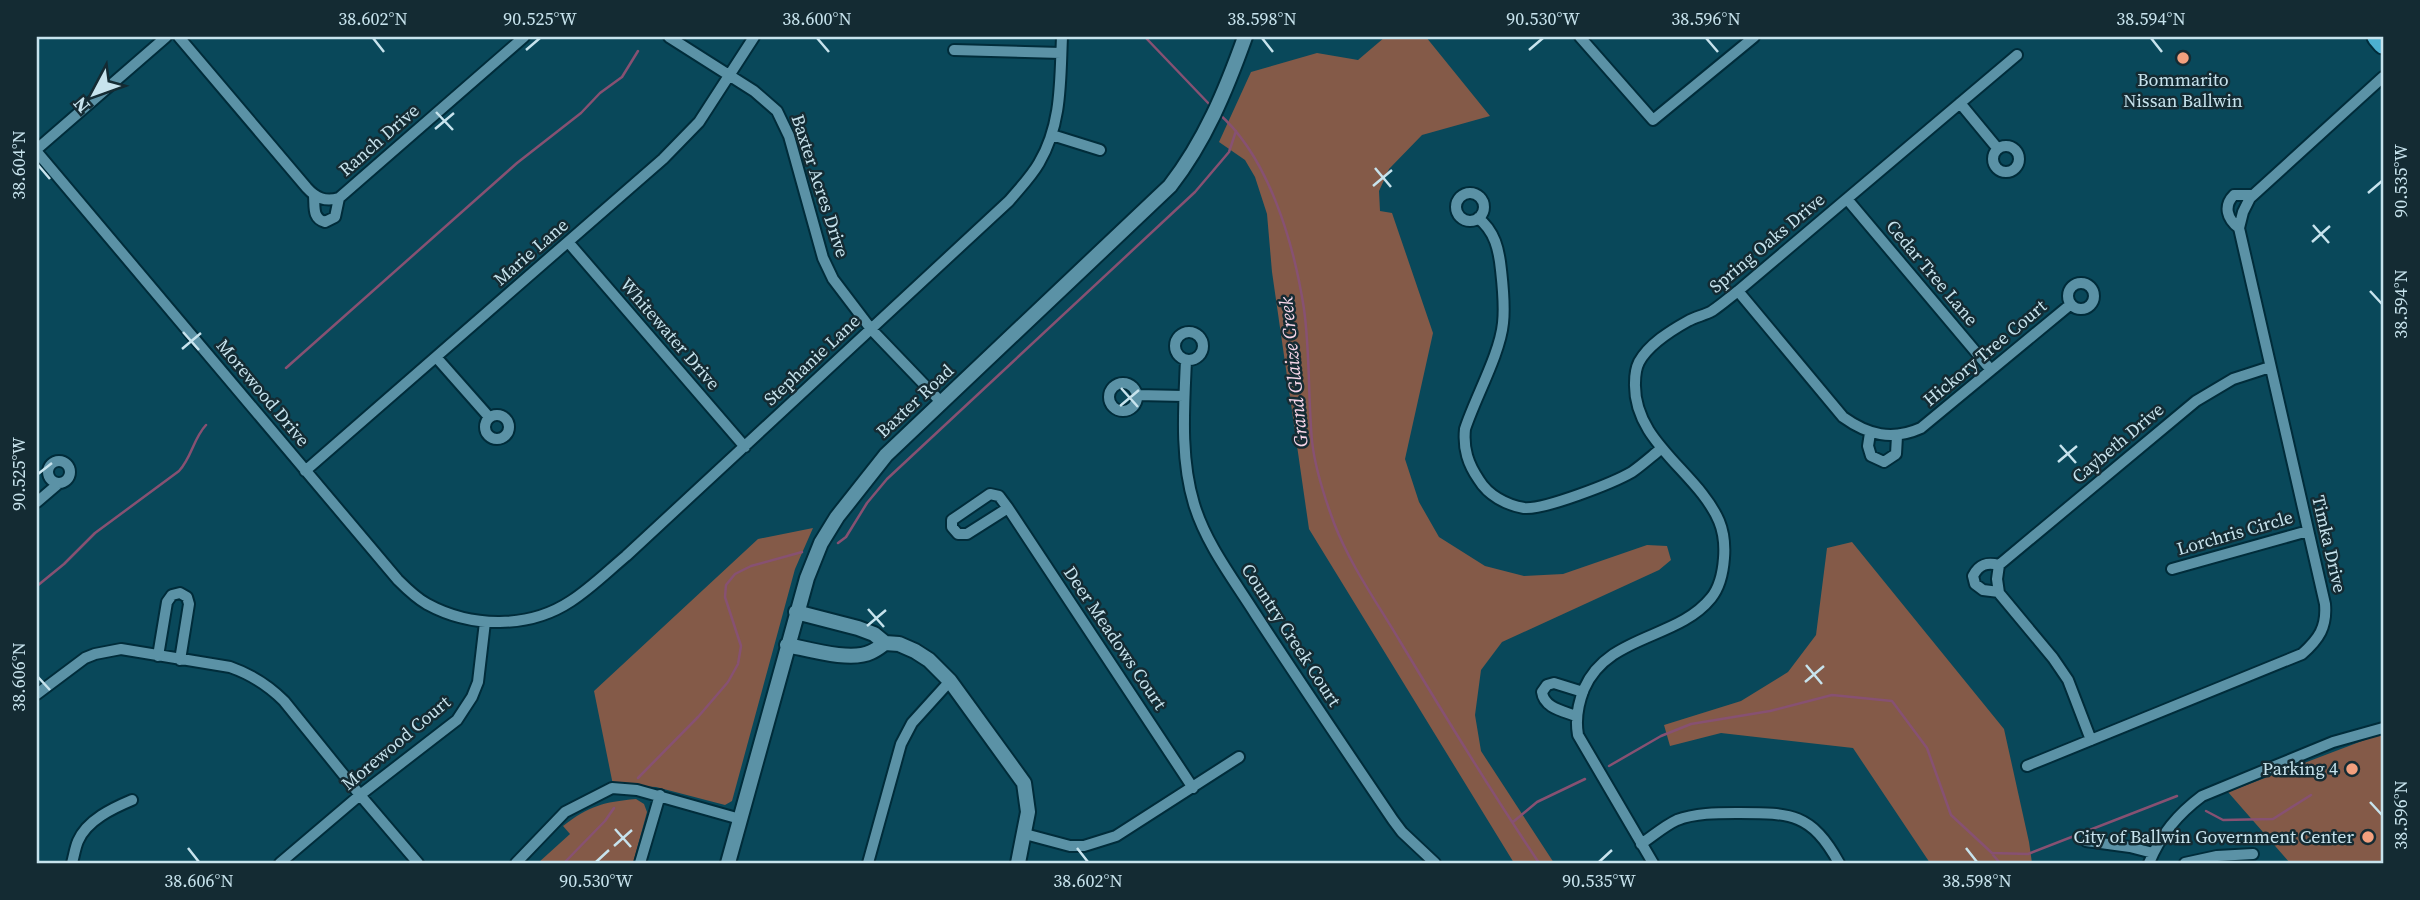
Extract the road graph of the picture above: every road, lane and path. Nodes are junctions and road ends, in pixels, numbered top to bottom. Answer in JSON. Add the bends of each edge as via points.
{"nodes":[{"id":1,"x":166,"y":37,"type":"edge"},
{"id":2,"x":179,"y":37,"type":"edge"},
{"id":3,"x":524,"y":37,"type":"edge"},
{"id":4,"x":669,"y":37,"type":"edge"},
{"id":5,"x":754,"y":37,"type":"edge"},
{"id":6,"x":1062,"y":37,"type":"edge"},
{"id":7,"x":1245,"y":37,"type":"edge"},
{"id":8,"x":1580,"y":37,"type":"edge"},
{"id":9,"x":1754,"y":37,"type":"edge"},
{"id":10,"x":2377,"y":37,"type":"edge"},
{"id":11,"x":2383,"y":44,"type":"edge"},
{"id":12,"x":954,"y":51,"type":"dead end"},
{"id":13,"x":1061,"y":53,"type":"junction"},
{"id":14,"x":2017,"y":54,"type":"dead end"},
{"id":15,"x":730,"y":76,"type":"junction"},
{"id":16,"x":2383,"y":77,"type":"edge"},
{"id":17,"x":1960,"y":103,"type":"junction"},
{"id":18,"x":1052,"y":135,"type":"junction"},
{"id":19,"x":1998,"y":149,"type":"dead end"},
{"id":20,"x":1100,"y":150,"type":"dead end"},
{"id":21,"x":37,"y":151,"type":"edge"},
{"id":22,"x":2253,"y":195,"type":"junction"},
{"id":23,"x":314,"y":196,"type":"junction"},
{"id":24,"x":339,"y":198,"type":"junction"},
{"id":25,"x":1847,"y":199,"type":"junction"},
{"id":26,"x":1478,"y":218,"type":"dead end"},
{"id":27,"x":2239,"y":228,"type":"junction"},
{"id":28,"x":569,"y":243,"type":"junction"},
{"id":29,"x":1738,"y":291,"type":"junction"},
{"id":30,"x":2071,"y":304,"type":"dead end"},
{"id":31,"x":871,"y":329,"type":"junction"},
{"id":32,"x":436,"y":357,"type":"junction"},
{"id":33,"x":1186,"y":360,"type":"dead end"},
{"id":34,"x":2270,"y":367,"type":"junction"},
{"id":35,"x":1991,"y":370,"type":"junction"},
{"id":36,"x":1137,"y":395,"type":"dead end"},
{"id":37,"x":1184,"y":396,"type":"junction"},
{"id":38,"x":942,"y":403,"type":"junction"},
{"id":39,"x":489,"y":417,"type":"dead end"},
{"id":40,"x":1870,"y":433,"type":"junction"},
{"id":41,"x":1897,"y":436,"type":"junction"},
{"id":42,"x":746,"y":447,"type":"junction"},
{"id":43,"x":1662,"y":448,"type":"junction"},
{"id":44,"x":305,"y":471,"type":"junction"},
{"id":45,"x":58,"y":484,"type":"dead end"},
{"id":46,"x":37,"y":502,"type":"edge"},
{"id":47,"x":1007,"y":508,"type":"junction"},
{"id":48,"x":2308,"y":531,"type":"junction"},
{"id":49,"x":1999,"y":565,"type":"junction"},
{"id":50,"x":2172,"y":569,"type":"dead end"},
{"id":51,"x":1999,"y":592,"type":"junction"},
{"id":52,"x":796,"y":612,"type":"junction"},
{"id":53,"x":485,"y":622,"type":"junction"},
{"id":54,"x":885,"y":643,"type":"junction"},
{"id":55,"x":787,"y":645,"type":"junction"},
{"id":56,"x":158,"y":656,"type":"junction"},
{"id":57,"x":180,"y":660,"type":"junction"},
{"id":58,"x":950,"y":681,"type":"junction"},
{"id":59,"x":1583,"y":692,"type":"junction"},
{"id":60,"x":37,"y":694,"type":"edge"},
{"id":61,"x":1576,"y":716,"type":"junction"},
{"id":62,"x":2383,"y":728,"type":"edge"},
{"id":63,"x":2091,"y":740,"type":"junction"},
{"id":64,"x":1239,"y":757,"type":"dead end"},
{"id":65,"x":2027,"y":766,"type":"dead end"},
{"id":66,"x":1193,"y":788,"type":"junction"},
{"id":67,"x":360,"y":795,"type":"junction"},
{"id":68,"x":660,"y":795,"type":"junction"},
{"id":69,"x":132,"y":800,"type":"dead end"},
{"id":70,"x":740,"y":819,"type":"junction"},
{"id":71,"x":1025,"y":834,"type":"junction"},
{"id":72,"x":2086,"y":841,"type":"dead end"},
{"id":73,"x":1641,"y":844,"type":"junction"},
{"id":74,"x":2253,"y":854,"type":"dead end"},
{"id":75,"x":2151,"y":858,"type":"edge"},
{"id":76,"x":72,"y":863,"type":"edge"},
{"id":77,"x":280,"y":863,"type":"edge"},
{"id":78,"x":418,"y":863,"type":"edge"},
{"id":79,"x":516,"y":863,"type":"edge"},
{"id":80,"x":640,"y":863,"type":"edge"},
{"id":81,"x":729,"y":863,"type":"edge"},
{"id":82,"x":868,"y":863,"type":"edge"},
{"id":83,"x":1018,"y":863,"type":"edge"},
{"id":84,"x":1435,"y":863,"type":"edge"},
{"id":85,"x":1653,"y":863,"type":"edge"},
{"id":86,"x":1839,"y":863,"type":"edge"},
{"id":87,"x":2185,"y":863,"type":"edge"}],
"edges":[{"from":1,"to":21,"type":"street"},
{"from":2,"to":23,"type":"street"},
{"from":3,"to":24,"type":"street","name":"Ranch Drive"},
{"from":4,"to":15,"type":"street","name":"Baxter Acres Drive"},
{"from":5,"to":15,"type":"street","name":"Marie Lane"},
{"from":6,"to":13,"type":"street","name":"Stephanie Lane"},
{"from":7,"to":38,"type":"main road","name":"Baxter Road","via":[[1204,135],[1170,186]]},
{"from":8,"to":9,"type":"street","via":[[1654,120]]},
{"from":10,"to":11,"type":"highway"},
{"from":12,"to":13,"type":"street"},
{"from":13,"to":18,"type":"street","name":"Stephanie Lane"},
{"from":14,"to":17,"type":"street","name":"Spring Oaks Drive"},
{"from":15,"to":28,"type":"street","name":"Marie Lane","via":[[699,122]]},
{"from":15,"to":31,"type":"street","name":"Baxter Acres Drive","via":[[766,101],[784,123],[822,258],[839,289]]},
{"from":16,"to":22,"type":"street","name":"Timka Drive"},
{"from":17,"to":19,"type":"street"},
{"from":17,"to":25,"type":"street","name":"Spring Oaks Drive"},
{"from":18,"to":20,"type":"street"},
{"from":18,"to":31,"type":"street","name":"Stephanie Lane","via":[[1038,166],[1009,201]]},
{"from":21,"to":44,"type":"street","name":"Morewood Drive"},
{"from":22,"to":27,"type":"street","name":"Timka Drive"},
{"from":22,"to":27,"type":"street","name":"Timka Drive","via":[[2230,199],[2228,216]]},
{"from":23,"to":24,"type":"street","name":"Ranch Drive"},
{"from":23,"to":24,"type":"street","via":[[315,214],[325,222],[335,217]]},
{"from":25,"to":29,"type":"street","name":"Spring Oaks Drive"},
{"from":25,"to":35,"type":"street","name":"Cedar Tree Lane"},
{"from":26,"to":43,"type":"street","via":[[1493,234],[1505,295],[1503,326],[1463,443],[1480,482],[1502,500],[1525,508],[1543,505],[1631,472]]},
{"from":27,"to":34,"type":"street","name":"Timka Drive"},
{"from":28,"to":32,"type":"street","name":"Marie Lane"},
{"from":28,"to":42,"type":"street","name":"Whitewater Drive"},
{"from":29,"to":40,"type":"street","via":[[1843,417]]},
{"from":29,"to":43,"type":"street","name":"Spring Oaks Drive","via":[[1660,339],[1639,362],[1635,376],[1640,416]]},
{"from":30,"to":35,"type":"street","name":"Hickory Tree Court"},
{"from":31,"to":38,"type":"street","name":"Baxter Acres Drive"},
{"from":31,"to":42,"type":"street","name":"Stephanie Lane"},
{"from":32,"to":39,"type":"street"},
{"from":32,"to":44,"type":"street","name":"Marie Lane"},
{"from":33,"to":37,"type":"street","name":"Country Creek Court"},
{"from":34,"to":48,"type":"street","name":"Timka Drive"},
{"from":34,"to":49,"type":"street","name":"Caybeth Drive","via":[[2233,379],[2196,401]]},
{"from":35,"to":41,"type":"street","name":"Hickory Tree Court","via":[[1921,428]]},
{"from":36,"to":37,"type":"street"},
{"from":37,"to":84,"type":"street","name":"Country Creek Court","via":[[1187,471],[1208,537],[1393,820]]},
{"from":38,"to":52,"type":"main road","name":"Baxter Road","via":[[886,455],[837,517],[821,543]]},
{"from":40,"to":41,"type":"street"},
{"from":40,"to":41,"type":"street","via":[[1871,456],[1884,462],[1896,454]]},
{"from":42,"to":53,"type":"street","name":"Stephanie Lane","via":[[570,602],[520,621]]},
{"from":43,"to":59,"type":"street","name":"Spring Oaks Drive","via":[[1720,522],[1724,535],[1721,578],[1712,597],[1692,615],[1600,664]]},
{"from":44,"to":53,"type":"street","name":"Morewood Drive","via":[[414,595],[428,605]]},
{"from":45,"to":46,"type":"street"},
{"from":47,"to":47,"type":"street","via":[[999,496],[990,494],[954,517],[952,527],[958,534],[967,534]]},
{"from":47,"to":66,"type":"street","name":"Deer Meadows Court"},
{"from":48,"to":50,"type":"street","name":"Lorchris Circle"},
{"from":48,"to":63,"type":"street","name":"Timka Drive","via":[[2326,618],[2310,647]]},
{"from":49,"to":51,"type":"street"},
{"from":49,"to":51,"type":"street","name":"Caybeth Drive","via":[[1985,564],[1973,576],[1983,590]]},
{"from":51,"to":63,"type":"street","name":"Caybeth Drive","via":[[2068,680]]},
{"from":52,"to":54,"type":"main road","via":[[874,634]]},
{"from":52,"to":55,"type":"main road","name":"Baxter Road"},
{"from":53,"to":67,"type":"street","name":"Morewood Court","via":[[478,682],[465,709],[432,741]]},
{"from":54,"to":55,"type":"main road","via":[[869,654],[857,655]]},
{"from":54,"to":58,"type":"main road","via":[[915,651]]},
{"from":55,"to":70,"type":"main road","name":"Baxter Road"},
{"from":56,"to":57,"type":"street"},
{"from":56,"to":57,"type":"street","via":[[167,602],[180,593],[190,604]]},
{"from":56,"to":60,"type":"street","via":[[121,649],[95,653]]},
{"from":57,"to":67,"type":"street","via":[[237,670],[272,690]]},
{"from":58,"to":71,"type":"main road","via":[[1024,783],[1028,797]]},
{"from":58,"to":82,"type":"street","via":[[912,723],[901,744]]},
{"from":59,"to":61,"type":"street","name":"Spring Oaks Drive"},
{"from":59,"to":61,"type":"street","via":[[1554,683],[1542,692],[1549,705]]},
{"from":61,"to":73,"type":"street","via":[[1583,747]]},
{"from":62,"to":75,"type":"street","via":[[2333,742],[2203,796],[2164,831]]},
{"from":63,"to":65,"type":"street","name":"Timka Drive"},
{"from":64,"to":66,"type":"street"},
{"from":66,"to":71,"type":"street","via":[[1098,843],[1070,846]]},
{"from":67,"to":77,"type":"street","name":"Morewood Court"},
{"from":67,"to":78,"type":"street"},
{"from":68,"to":70,"type":"street"},
{"from":68,"to":79,"type":"street","via":[[612,788],[565,812]]},
{"from":68,"to":80,"type":"street"},
{"from":69,"to":76,"type":"street","via":[[95,821],[79,838]]},
{"from":70,"to":81,"type":"main road","name":"Baxter Road"},
{"from":71,"to":83,"type":"main road"},
{"from":72,"to":75,"type":"street","via":[[2130,847]]},
{"from":73,"to":85,"type":"street"},
{"from":73,"to":86,"type":"street","via":[[1689,816],[1768,812],[1809,825]]},
{"from":74,"to":87,"type":"street"}]}
